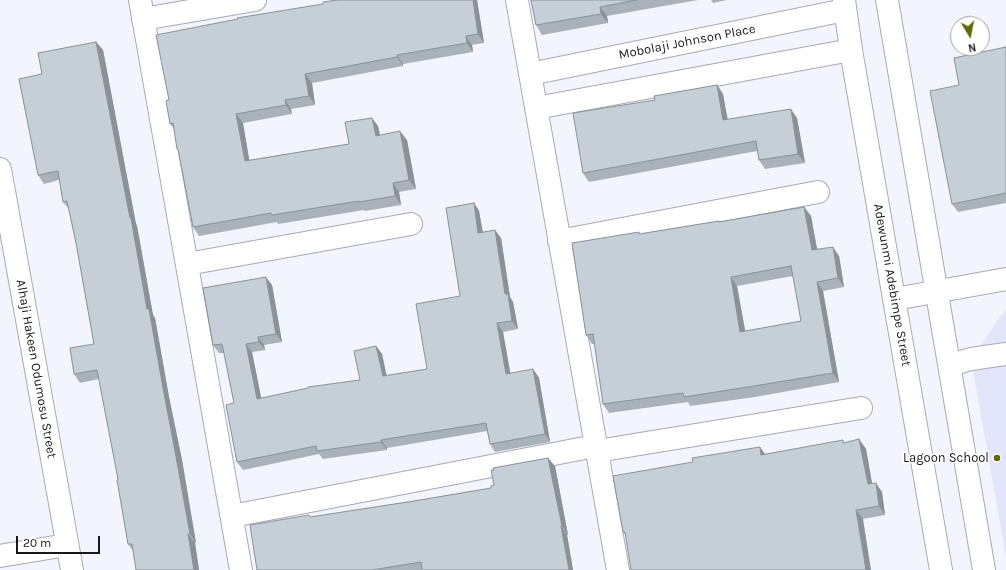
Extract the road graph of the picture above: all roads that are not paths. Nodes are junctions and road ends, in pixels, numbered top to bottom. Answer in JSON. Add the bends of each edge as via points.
{"nodes":[{"id":1,"x":255,"y":0,"type":"edge"},
{"id":2,"x":517,"y":0,"type":"edge"},
{"id":3,"x":888,"y":0,"type":"edge"},
{"id":4,"x":844,"y":5,"type":"edge"},
{"id":5,"x":142,"y":10,"type":"edge"},
{"id":6,"x":851,"y":50,"type":"junction"},
{"id":7,"x":530,"y":74,"type":"junction"},
{"id":8,"x":536,"y":108,"type":"junction"},
{"id":9,"x":0,"y":169,"type":"edge"},
{"id":10,"x":818,"y":192,"type":"dead end"},
{"id":11,"x":411,"y":224,"type":"dead end"},
{"id":12,"x":559,"y":241,"type":"junction"},
{"id":13,"x":187,"y":264,"type":"junction"},
{"id":14,"x":1006,"y":279,"type":"edge"},
{"id":15,"x":937,"y":291,"type":"junction"},
{"id":16,"x":895,"y":299,"type":"junction"},
{"id":17,"x":1006,"y":354,"type":"edge"},
{"id":18,"x":950,"y":365,"type":"junction"},
{"id":19,"x":861,"y":408,"type":"dead end"},
{"id":20,"x":596,"y":449,"type":"junction"},
{"id":21,"x":232,"y":516,"type":"junction"},
{"id":22,"x":67,"y":545,"type":"junction"},
{"id":23,"x":0,"y":556,"type":"edge"},
{"id":24,"x":72,"y":570,"type":"edge"},
{"id":25,"x":242,"y":570,"type":"edge"},
{"id":26,"x":618,"y":570,"type":"edge"},
{"id":27,"x":941,"y":570,"type":"edge"},
{"id":28,"x":984,"y":570,"type":"edge"}],
"edges":[{"from":1,"to":5,"type":"street"},
{"from":2,"to":7,"type":"street"},
{"from":3,"to":15,"type":"street"},
{"from":4,"to":6,"type":"street","name":"Adewunmi Adebimpe Street"},
{"from":4,"to":7,"type":"street","name":"Mobolaji Johnson Place"},
{"from":5,"to":13,"type":"street"},
{"from":6,"to":8,"type":"street"},
{"from":6,"to":16,"type":"street","name":"Adewunmi Adebimpe Street"},
{"from":7,"to":8,"type":"street"},
{"from":8,"to":12,"type":"street"},
{"from":9,"to":22,"type":"street","name":"Alhaji Hakeen Odumosu Street"},
{"from":10,"to":12,"type":"street"},
{"from":11,"to":13,"type":"street"},
{"from":12,"to":20,"type":"street"},
{"from":13,"to":21,"type":"street"},
{"from":14,"to":15,"type":"street"},
{"from":15,"to":16,"type":"street"},
{"from":15,"to":18,"type":"street"},
{"from":16,"to":27,"type":"street","name":"Adewunmi Adebimpe Street"},
{"from":17,"to":18,"type":"street"},
{"from":18,"to":28,"type":"street"},
{"from":19,"to":20,"type":"street"},
{"from":20,"to":21,"type":"street"},
{"from":20,"to":26,"type":"street"},
{"from":21,"to":25,"type":"street"},
{"from":22,"to":23,"type":"street"},
{"from":22,"to":24,"type":"street","name":"Alhaji Hakeen Odumosu Street"}]}
